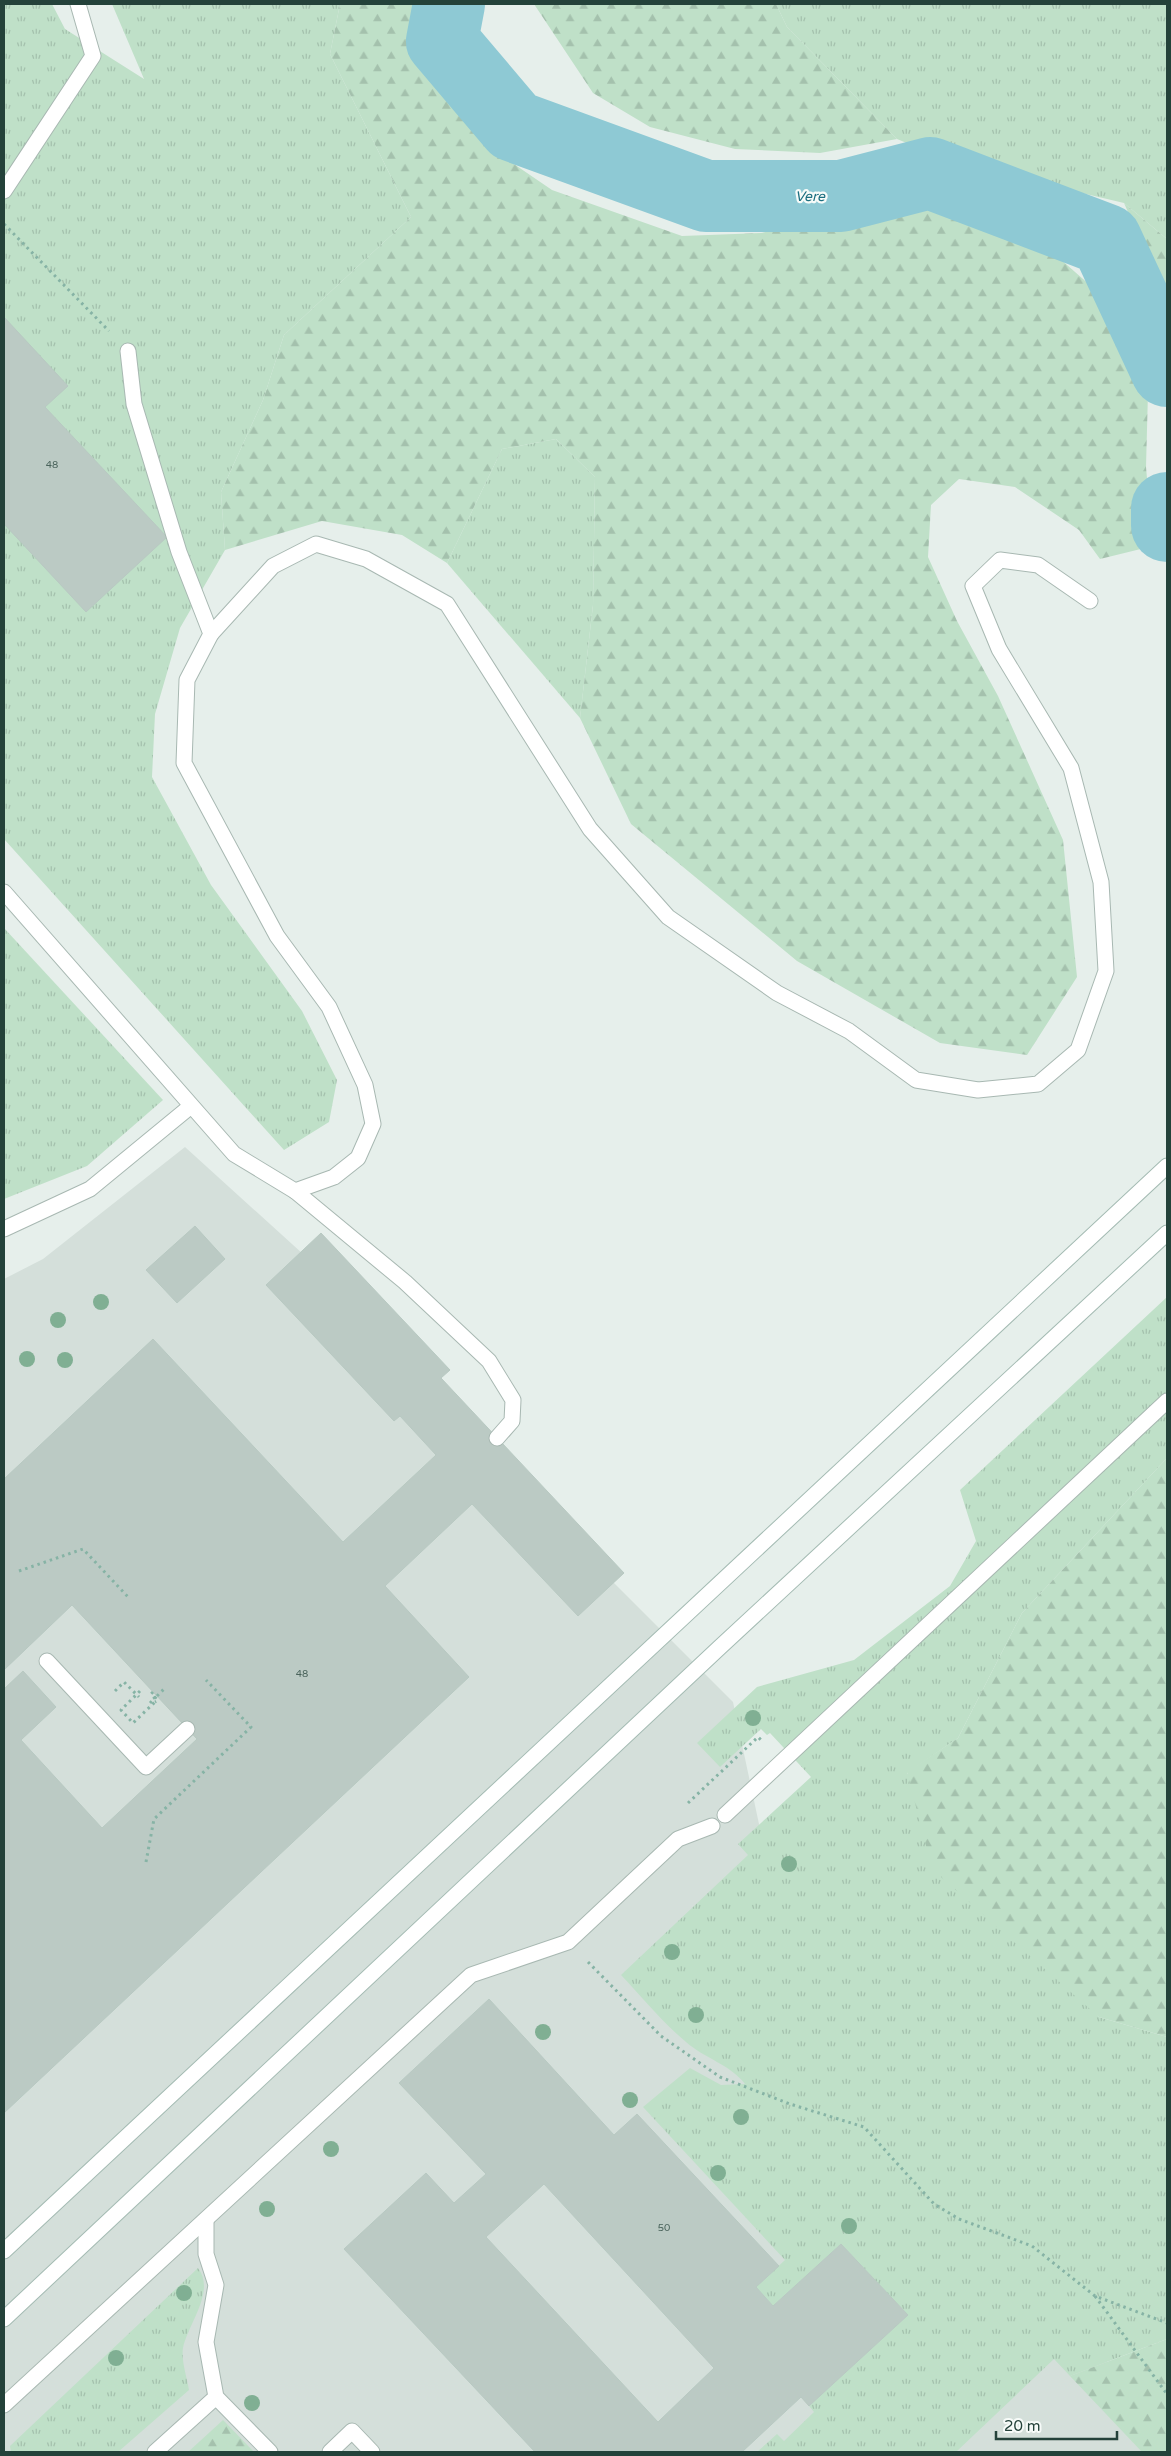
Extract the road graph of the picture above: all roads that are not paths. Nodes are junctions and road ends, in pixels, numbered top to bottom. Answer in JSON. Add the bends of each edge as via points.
{"nodes":[{"id":1,"x":78,"y":4,"type":"edge"},
{"id":2,"x":4,"y":191,"type":"edge"},
{"id":3,"x":128,"y":351,"type":"road end"},
{"id":4,"x":1090,"y":601,"type":"dead end"},
{"id":5,"x":211,"y":634,"type":"junction"},
{"id":6,"x":4,"y":892,"type":"edge"},
{"id":7,"x":191,"y":1106,"type":"junction"},
{"id":8,"x":1167,"y":1166,"type":"edge"},
{"id":9,"x":295,"y":1191,"type":"junction"},
{"id":10,"x":4,"y":1229,"type":"edge"},
{"id":11,"x":1167,"y":1233,"type":"edge"},
{"id":12,"x":1167,"y":1401,"type":"edge"},
{"id":13,"x":497,"y":1438,"type":"dead end"},
{"id":14,"x":47,"y":1661,"type":"dead end"},
{"id":15,"x":187,"y":1729,"type":"dead end"},
{"id":16,"x":724,"y":1815,"type":"dead end"},
{"id":17,"x":712,"y":1826,"type":"dead end"},
{"id":18,"x":206,"y":2220,"type":"junction"},
{"id":19,"x":4,"y":2251,"type":"edge"},
{"id":20,"x":4,"y":2319,"type":"edge"},
{"id":21,"x":216,"y":2397,"type":"junction"},
{"id":22,"x":4,"y":2404,"type":"edge"},
{"id":23,"x":155,"y":2452,"type":"edge"},
{"id":24,"x":270,"y":2452,"type":"edge"},
{"id":25,"x":330,"y":2452,"type":"edge"},
{"id":26,"x":372,"y":2452,"type":"edge"}],
"edges":[{"from":1,"to":2,"type":"main road","via":[[93,56]]},
{"from":3,"to":5,"type":"main road","via":[[134,404],[179,552]]},
{"from":4,"to":5,"type":"main road","via":[[1038,565],[1000,560],[973,586],[999,648],[1071,768],[1100,882],[1106,970],[1078,1050],[1038,1084],[978,1090],[916,1080],[849,1030],[777,993],[668,917],[590,829],[446,604],[366,559],[316,544],[273,566]]},
{"from":5,"to":9,"type":"main road","via":[[187,680],[184,763],[277,936],[329,1007],[365,1085],[374,1124],[358,1158],[334,1177]]},
{"from":6,"to":7,"type":"main road"},
{"from":7,"to":9,"type":"main road","via":[[234,1154]]},
{"from":7,"to":10,"type":"main road","via":[[90,1189]]},
{"from":8,"to":19,"type":"main road"},
{"from":9,"to":13,"type":"main road","via":[[405,1282],[489,1361],[514,1400],[512,1421]]},
{"from":11,"to":20,"type":"main road"},
{"from":12,"to":16,"type":"main road"},
{"from":14,"to":15,"type":"main road","via":[[146,1767]]},
{"from":17,"to":18,"type":"main road","via":[[678,1839],[568,1942],[472,1975]]},
{"from":18,"to":21,"type":"main road","via":[[206,2254],[216,2284],[206,2342]]},
{"from":18,"to":22,"type":"main road"},
{"from":21,"to":23,"type":"main road"},
{"from":21,"to":24,"type":"main road"},
{"from":25,"to":26,"type":"main road","via":[[352,2431]]}]}
